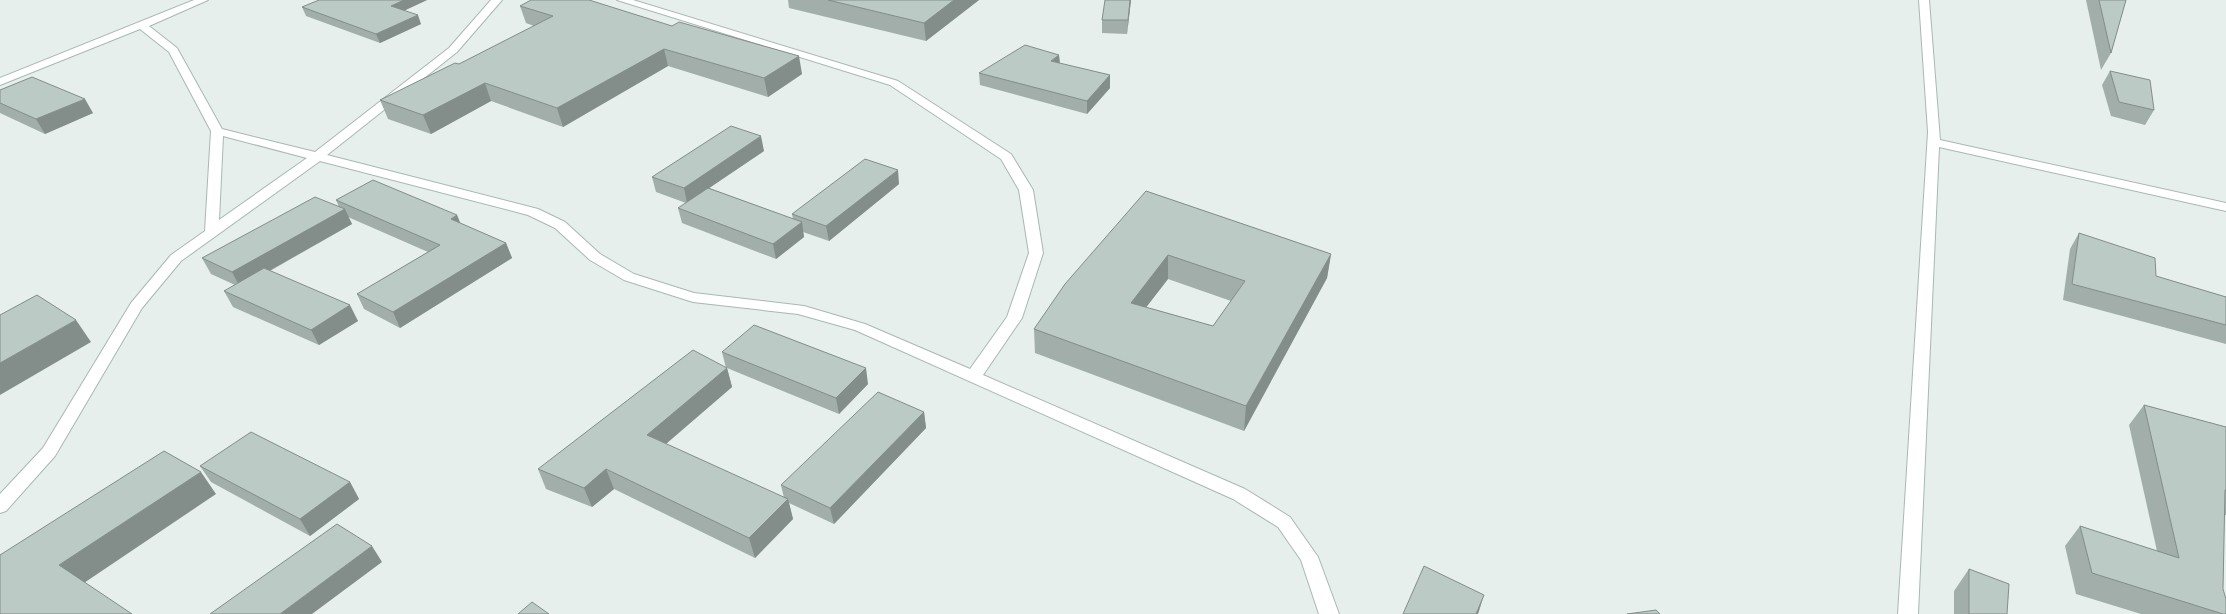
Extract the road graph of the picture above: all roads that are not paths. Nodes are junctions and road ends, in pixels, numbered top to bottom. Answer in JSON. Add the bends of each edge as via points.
{"nodes":[{"id":1,"x":203,"y":0,"type":"edge"},
{"id":2,"x":498,"y":0,"type":"edge"},
{"id":3,"x":622,"y":0,"type":"edge"},
{"id":4,"x":1924,"y":0,"type":"edge"},
{"id":5,"x":141,"y":25,"type":"junction"},
{"id":6,"x":0,"y":82,"type":"edge"},
{"id":7,"x":216,"y":131,"type":"junction"},
{"id":8,"x":1933,"y":142,"type":"junction"},
{"id":9,"x":317,"y":157,"type":"junction"},
{"id":10,"x":2226,"y":207,"type":"edge"},
{"id":11,"x":212,"y":232,"type":"junction"},
{"id":12,"x":973,"y":377,"type":"junction"},
{"id":13,"x":0,"y":506,"type":"edge"},
{"id":14,"x":1329,"y":614,"type":"edge"},
{"id":15,"x":1908,"y":614,"type":"edge"}],
"edges":[{"from":1,"to":5,"type":"street"},
{"from":2,"to":9,"type":"street","via":[[453,50]]},
{"from":3,"to":12,"type":"street","via":[[894,83],[1006,157],[1026,190],[1036,253],[1014,318]]},
{"from":4,"to":8,"type":"street"},
{"from":5,"to":6,"type":"street"},
{"from":5,"to":7,"type":"street","via":[[173,50]]},
{"from":7,"to":9,"type":"street"},
{"from":7,"to":11,"type":"street"},
{"from":8,"to":10,"type":"street"},
{"from":8,"to":15,"type":"street"},
{"from":9,"to":11,"type":"street"},
{"from":9,"to":12,"type":"street","via":[[533,212],[560,225],[595,256],[629,277],[693,296],[799,309],[860,328]]},
{"from":11,"to":13,"type":"street","via":[[176,258],[136,306],[49,452]]},
{"from":12,"to":14,"type":"street","via":[[1239,494],[1284,522],[1308,557]]}]}
